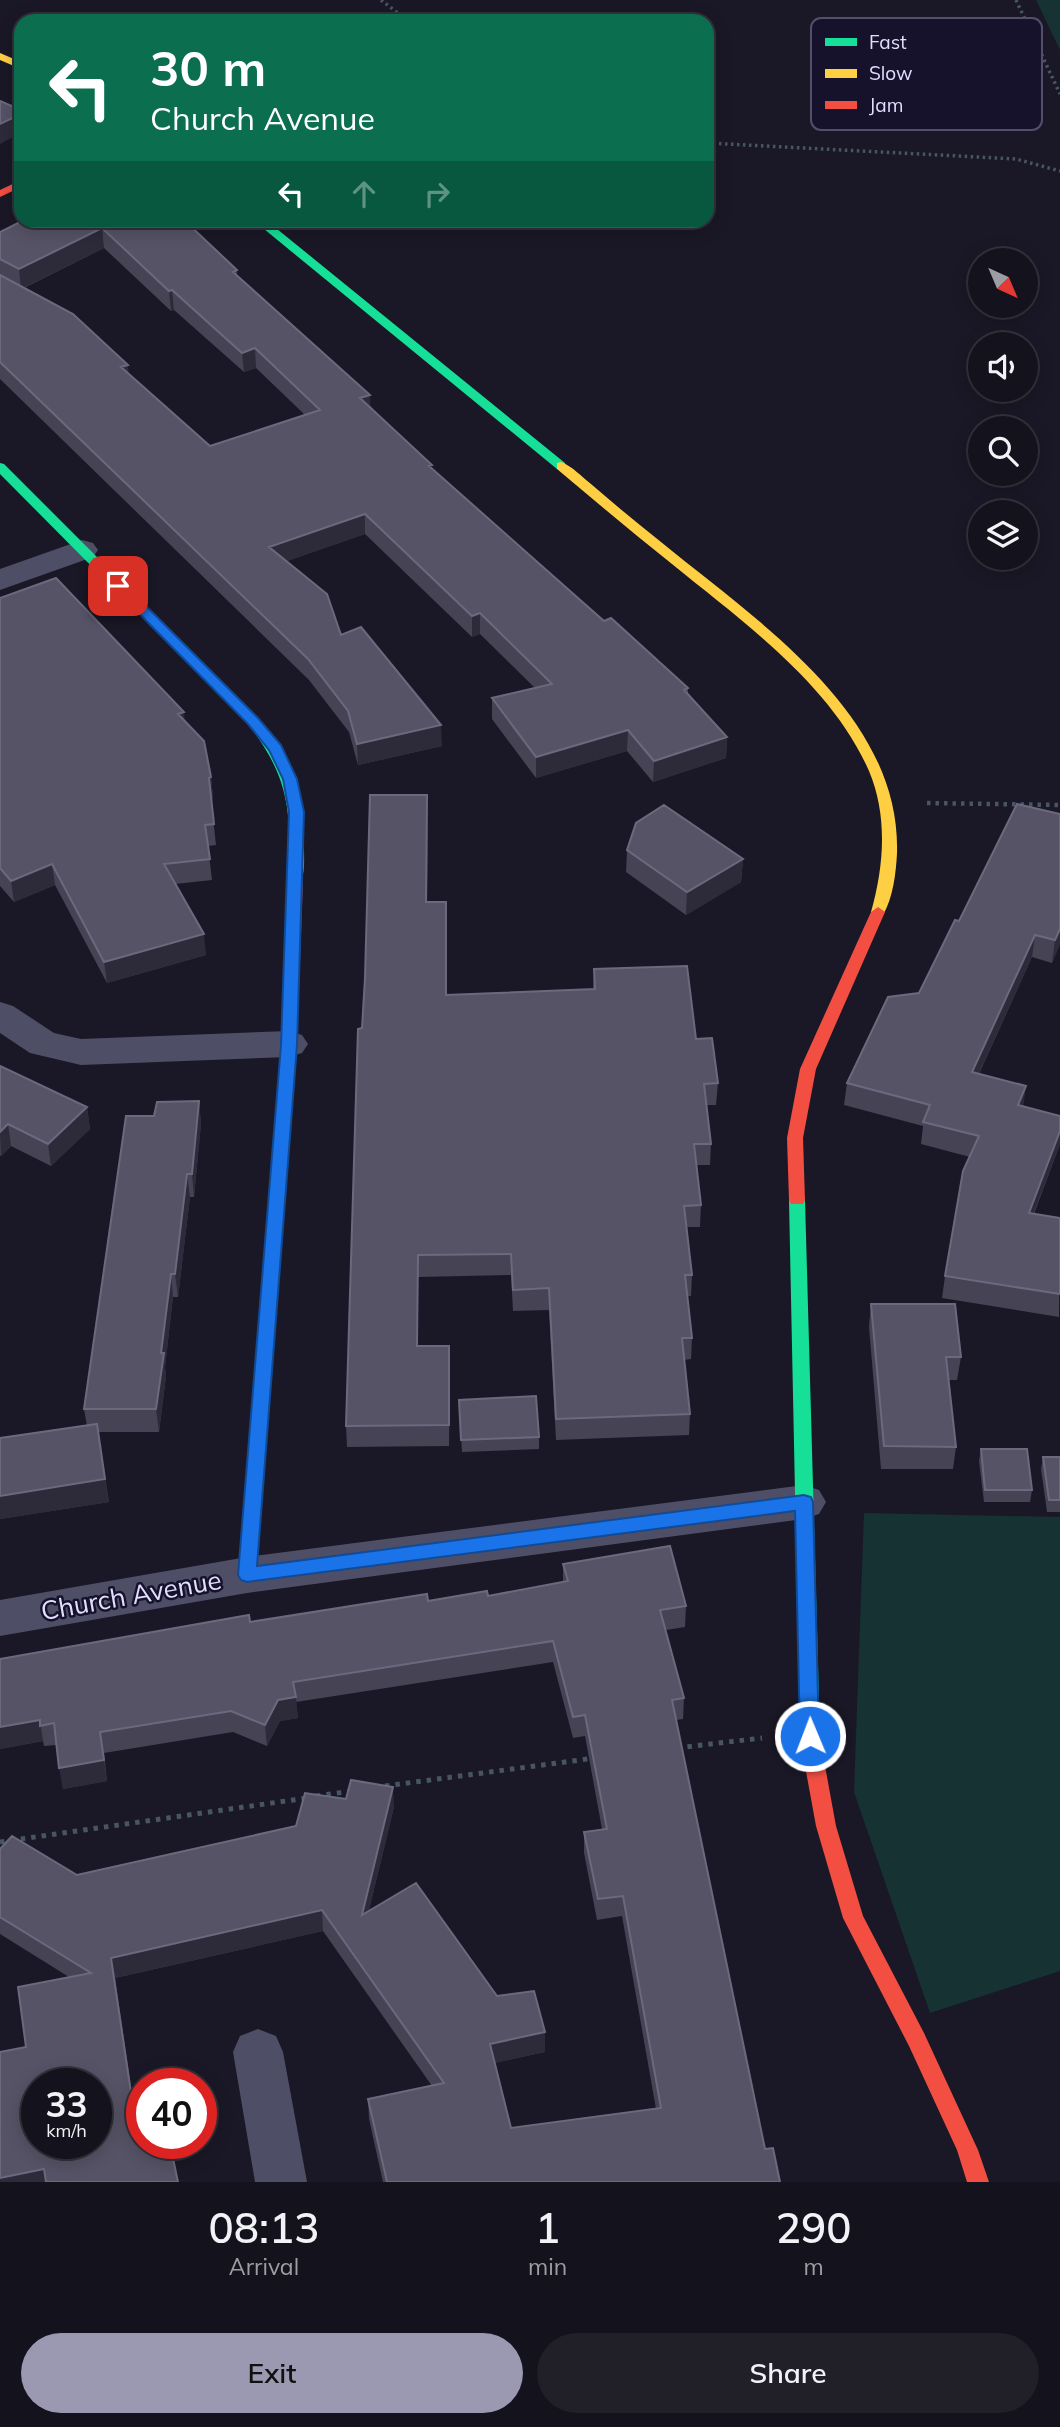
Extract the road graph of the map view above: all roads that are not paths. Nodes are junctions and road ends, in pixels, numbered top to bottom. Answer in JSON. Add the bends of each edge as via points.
{"nodes":[{"id":1,"x":268,"y":228,"type":"edge"},
{"id":2,"x":0,"y":467,"type":"edge"},
{"id":3,"x":82,"y":550,"type":"junction"},
{"id":4,"x":0,"y":580,"type":"edge"},
{"id":5,"x":0,"y":1015,"type":"edge"},
{"id":6,"x":289,"y":1045,"type":"junction"},
{"id":7,"x":804,"y":1502,"type":"junction"},
{"id":8,"x":247,"y":1575,"type":"junction"},
{"id":9,"x":0,"y":1618,"type":"edge"},
{"id":10,"x":258,"y":2052,"type":"dead end"},
{"id":11,"x":281,"y":2182,"type":"edge"},
{"id":12,"x":978,"y":2182,"type":"edge"}],
"edges":[{"from":1,"to":7,"type":"street","via":[[766,636],[823,692],[864,747],[888,803],[890,851],[883,899],[813,1050],[795,1138]]},
{"from":2,"to":3,"type":"street"},
{"from":3,"to":4,"type":"street"},
{"from":3,"to":6,"type":"street","via":[[253,721],[276,748],[290,779],[297,847]]},
{"from":5,"to":6,"type":"street","via":[[43,1044],[81,1052]]},
{"from":6,"to":8,"type":"street"},
{"from":7,"to":8,"type":"street","name":"Church Avenue"},
{"from":7,"to":12,"type":"street","via":[[810,1736],[826,1826],[853,1918],[917,2040]]},
{"from":8,"to":9,"type":"street","name":"Church Avenue"},
{"from":10,"to":11,"type":"street"}]}
